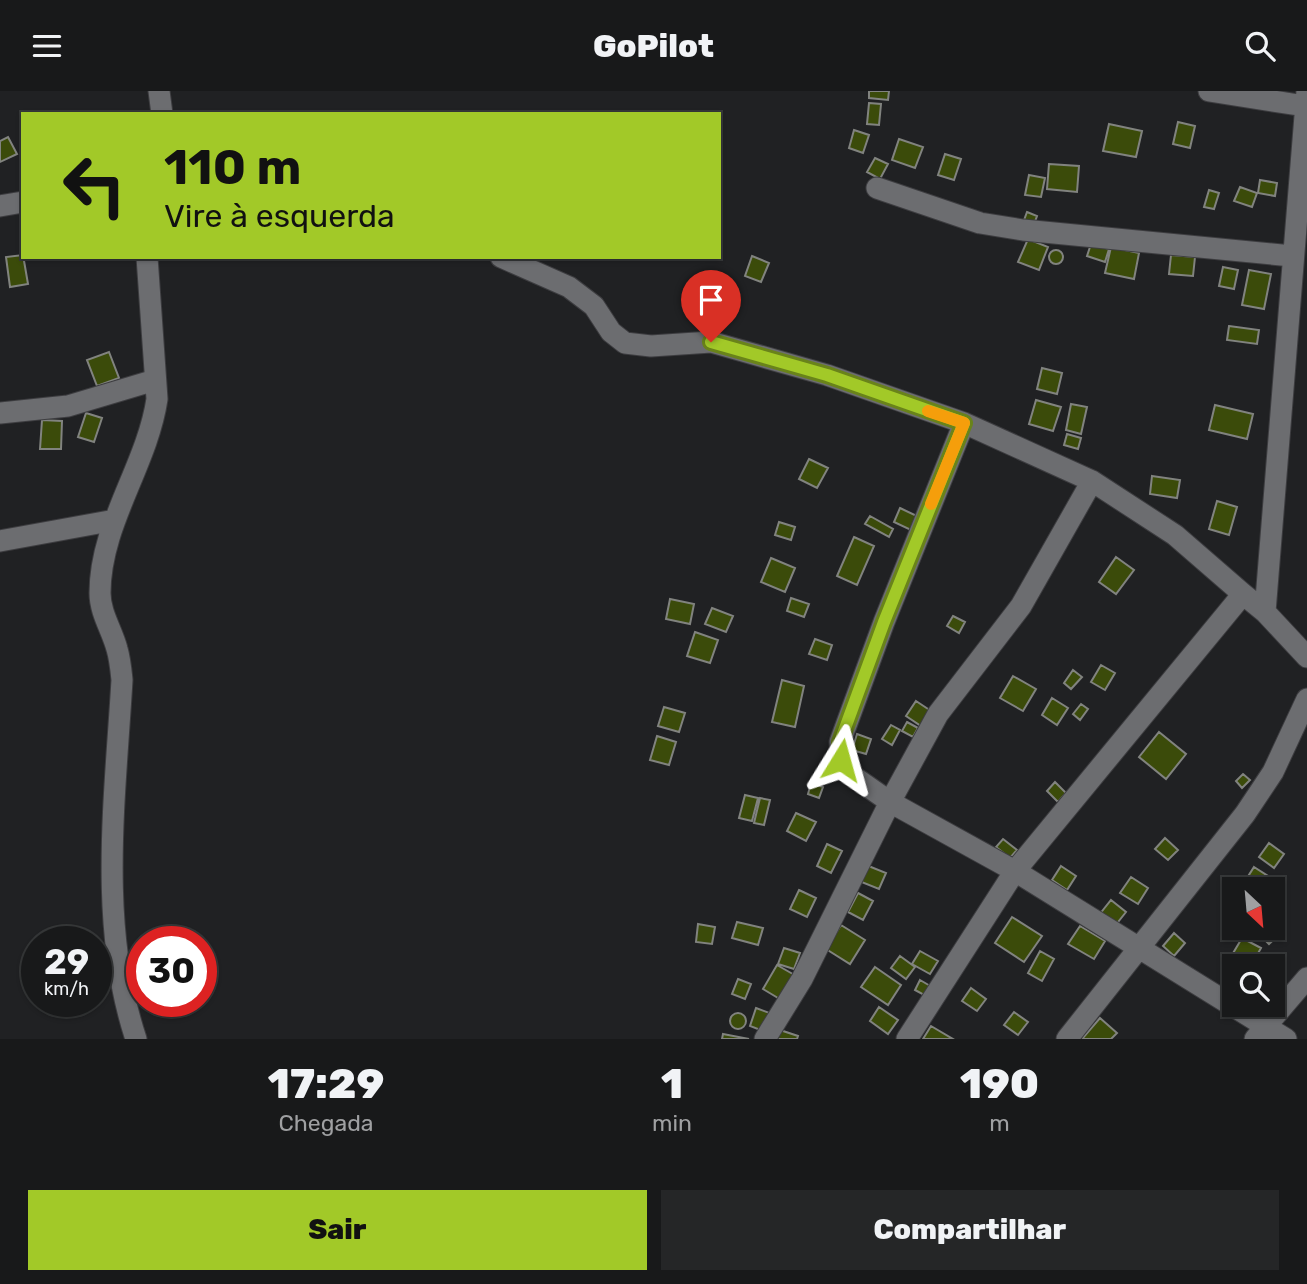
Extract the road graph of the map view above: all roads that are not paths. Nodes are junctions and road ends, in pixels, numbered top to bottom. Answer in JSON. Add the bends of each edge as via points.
{"nodes":[{"id":1,"x":1209,"y":91,"type":"edge"},
{"id":2,"x":1306,"y":99,"type":"edge"},
{"id":3,"x":877,"y":188,"type":"dead end"},
{"id":4,"x":21,"y":202,"type":"edge"},
{"id":5,"x":0,"y":206,"type":"edge"},
{"id":6,"x":1292,"y":256,"type":"junction"},
{"id":7,"x":147,"y":259,"type":"edge"},
{"id":8,"x":506,"y":259,"type":"edge"},
{"id":9,"x":155,"y":380,"type":"junction"},
{"id":10,"x":0,"y":413,"type":"edge"},
{"id":11,"x":964,"y":423,"type":"junction"},
{"id":12,"x":1092,"y":481,"type":"junction"},
{"id":13,"x":115,"y":520,"type":"junction"},
{"id":14,"x":0,"y":541,"type":"edge"},
{"id":15,"x":1243,"y":594,"type":"junction"},
{"id":16,"x":1265,"y":612,"type":"junction"},
{"id":17,"x":1307,"y":657,"type":"edge"},
{"id":18,"x":1307,"y":699,"type":"edge"},
{"id":19,"x":890,"y":802,"type":"junction"},
{"id":20,"x":1015,"y":871,"type":"junction"},
{"id":21,"x":1137,"y":948,"type":"junction"},
{"id":22,"x":1307,"y":978,"type":"edge"},
{"id":23,"x":1260,"y":1032,"type":"edge"},
{"id":24,"x":136,"y":1039,"type":"edge"},
{"id":25,"x":765,"y":1039,"type":"edge"},
{"id":26,"x":907,"y":1039,"type":"edge"},
{"id":27,"x":1067,"y":1039,"type":"edge"},
{"id":28,"x":1286,"y":1039,"type":"edge"}],
"edges":[{"from":1,"to":2,"type":"street"},
{"from":2,"to":6,"type":"street"},
{"from":3,"to":6,"type":"street","via":[[980,223]]},
{"from":4,"to":5,"type":"street"},
{"from":6,"to":16,"type":"street"},
{"from":7,"to":9,"type":"street"},
{"from":8,"to":11,"type":"street","via":[[569,287],[594,306],[625,343],[711,342],[827,375]]},
{"from":9,"to":10,"type":"street","via":[[68,405]]},
{"from":9,"to":13,"type":"street","via":[[154,420]]},
{"from":11,"to":12,"type":"street"},
{"from":11,"to":19,"type":"street","via":[[840,742],[841,760],[850,775]]},
{"from":12,"to":15,"type":"street","via":[[1175,535]]},
{"from":12,"to":19,"type":"street","via":[[1021,606],[938,714]]},
{"from":13,"to":14,"type":"street"},
{"from":13,"to":24,"type":"street","via":[[103,560],[100,595],[118,650],[122,680],[112,890],[124,1001]]},
{"from":15,"to":16,"type":"street"},
{"from":15,"to":20,"type":"street"},
{"from":16,"to":17,"type":"street"},
{"from":18,"to":21,"type":"street","via":[[1273,772],[1245,814]]},
{"from":19,"to":20,"type":"street"},
{"from":19,"to":25,"type":"street","via":[[802,979]]},
{"from":20,"to":21,"type":"street"},
{"from":20,"to":26,"type":"street"},
{"from":21,"to":23,"type":"street"},
{"from":21,"to":27,"type":"street"},
{"from":22,"to":23,"type":"street"},
{"from":23,"to":28,"type":"street"}]}
